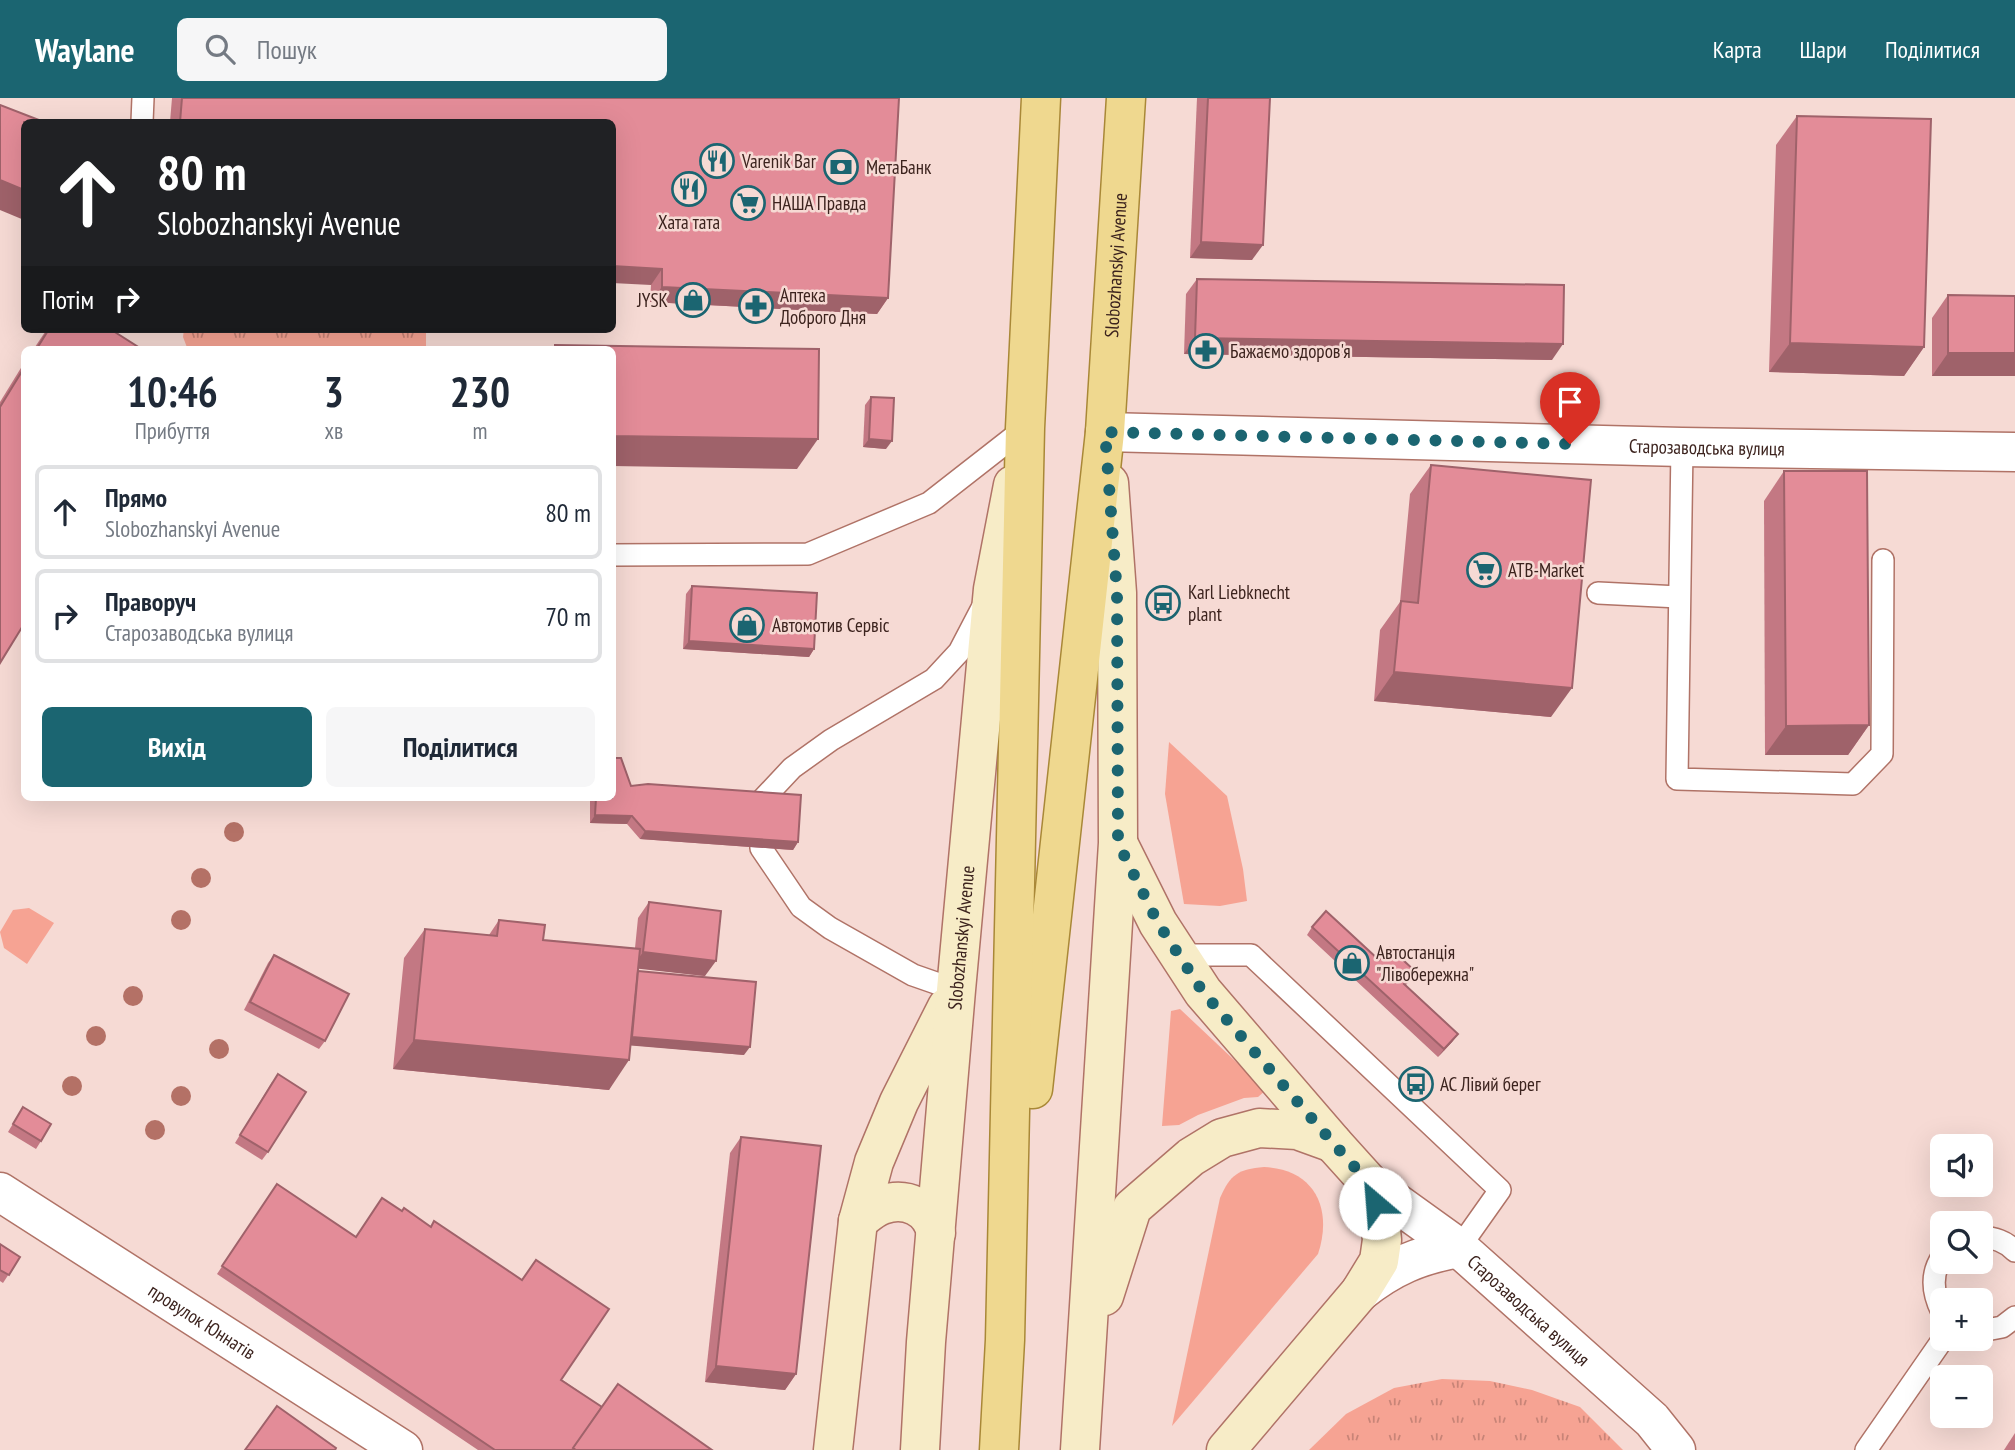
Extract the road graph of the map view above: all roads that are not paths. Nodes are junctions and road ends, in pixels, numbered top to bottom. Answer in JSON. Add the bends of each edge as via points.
{"nodes":[{"id":1,"x":143,"y":98,"type":"edge"},
{"id":2,"x":1041,"y":98,"type":"edge"},
{"id":3,"x":1126,"y":98,"type":"edge"},
{"id":4,"x":142,"y":119,"type":"edge"},
{"id":5,"x":1025,"y":428,"type":"junction"},
{"id":6,"x":1105,"y":432,"type":"junction"},
{"id":7,"x":1682,"y":447,"type":"junction"},
{"id":8,"x":2015,"y":452,"type":"edge"},
{"id":9,"x":616,"y":555,"type":"edge"},
{"id":10,"x":1883,"y":560,"type":"dead end"},
{"id":11,"x":993,"y":589,"type":"junction"},
{"id":12,"x":1598,"y":593,"type":"dead end"},
{"id":13,"x":1679,"y":597,"type":"junction"},
{"id":14,"x":762,"y":800,"type":"edge"},
{"id":15,"x":1118,"y":843,"type":"junction"},
{"id":16,"x":761,"y":848,"type":"edge"},
{"id":17,"x":1179,"y":955,"type":"junction"},
{"id":18,"x":956,"y":990,"type":"junction"},
{"id":19,"x":1333,"y":1143,"type":"junction"},
{"id":20,"x":1370,"y":1184,"type":"junction"},
{"id":21,"x":0,"y":1192,"type":"edge"},
{"id":22,"x":858,"y":1221,"type":"junction"},
{"id":23,"x":936,"y":1233,"type":"junction"},
{"id":24,"x":1993,"y":1238,"type":"edge"},
{"id":25,"x":2013,"y":1243,"type":"edge"},
{"id":26,"x":1459,"y":1248,"type":"junction"},
{"id":27,"x":1360,"y":1292,"type":"junction"},
{"id":28,"x":2015,"y":1317,"type":"edge"},
{"id":29,"x":1993,"y":1329,"type":"edge"},
{"id":30,"x":1005,"y":1340,"type":"junction"},
{"id":31,"x":1086,"y":1351,"type":"junction"},
{"id":32,"x":1935,"y":1351,"type":"edge"},
{"id":33,"x":403,"y":1450,"type":"edge"},
{"id":34,"x":833,"y":1450,"type":"edge"},
{"id":35,"x":920,"y":1450,"type":"edge"},
{"id":36,"x":999,"y":1450,"type":"edge"},
{"id":37,"x":1080,"y":1450,"type":"edge"},
{"id":38,"x":1226,"y":1450,"type":"edge"},
{"id":39,"x":1676,"y":1450,"type":"edge"},
{"id":40,"x":1866,"y":1450,"type":"edge"}],
"edges":[{"from":1,"to":4,"type":"lane"},
{"from":2,"to":5,"type":"main road","name":"Slobozhanskyi Avenue"},
{"from":3,"to":6,"type":"main road","name":"Slobozhanskyi Avenue"},
{"from":5,"to":9,"type":"lane","via":[[929,503],[808,554]]},
{"from":5,"to":11,"type":"main road","name":"Slobozhanskyi Avenue"},
{"from":5,"to":30,"type":"main road","name":"Slobozhanskyi Avenue"},
{"from":6,"to":7,"type":"street","name":"Старозаводська вулиця"},
{"from":6,"to":15,"type":"main road","name":"Slobozhanskyi Avenue","via":[[1117,593]]},
{"from":6,"to":30,"type":"main road","name":"Slobozhanskyi Avenue"},
{"from":7,"to":8,"type":"street","name":"Старозаводська вулиця"},
{"from":7,"to":13,"type":"lane"},
{"from":10,"to":13,"type":"lane","via":[[1882,754],[1853,784],[1676,779]]},
{"from":11,"to":14,"type":"lane","via":[[959,652],[933,679],[831,740],[792,768]]},
{"from":11,"to":18,"type":"main road","name":"Slobozhanskyi Avenue"},
{"from":12,"to":13,"type":"lane"},
{"from":15,"to":17,"type":"main road"},
{"from":15,"to":31,"type":"main road","name":"Slobozhanskyi Avenue"},
{"from":16,"to":18,"type":"lane","via":[[801,907],[913,975]]},
{"from":17,"to":19,"type":"main road","via":[[1203,992]]},
{"from":17,"to":26,"type":"lane","via":[[1251,954],[1500,1190]]},
{"from":18,"to":22,"type":"main road","via":[[899,1102],[874,1162]]},
{"from":18,"to":23,"type":"main road","name":"Slobozhanskyi Avenue"},
{"from":19,"to":20,"type":"main road"},
{"from":19,"to":31,"type":"main road","via":[[1297,1130],[1259,1128],[1222,1138],[1191,1157],[1132,1208]]},
{"from":20,"to":26,"type":"street","name":"Старозаводська вулиця"},
{"from":20,"to":27,"type":"main road","via":[[1382,1240],[1379,1261]]},
{"from":21,"to":33,"type":"street","name":"провулок Юннатів"},
{"from":22,"to":23,"type":"main road","via":[[880,1205],[900,1201],[928,1214]]},
{"from":22,"to":34,"type":"main road"},
{"from":23,"to":35,"type":"main road","name":"Slobozhanskyi Avenue"},
{"from":24,"to":25,"type":"lane"},
{"from":26,"to":27,"type":"street","via":[[1407,1262]]},
{"from":26,"to":39,"type":"street","name":"Старозаводська вулиця","via":[[1652,1420]]},
{"from":27,"to":38,"type":"main road"},
{"from":28,"to":29,"type":"lane"},
{"from":30,"to":36,"type":"main road","name":"Slobozhanskyi Avenue"},
{"from":31,"to":37,"type":"main road","name":"Slobozhanskyi Avenue"},
{"from":32,"to":40,"type":"lane"}]}
